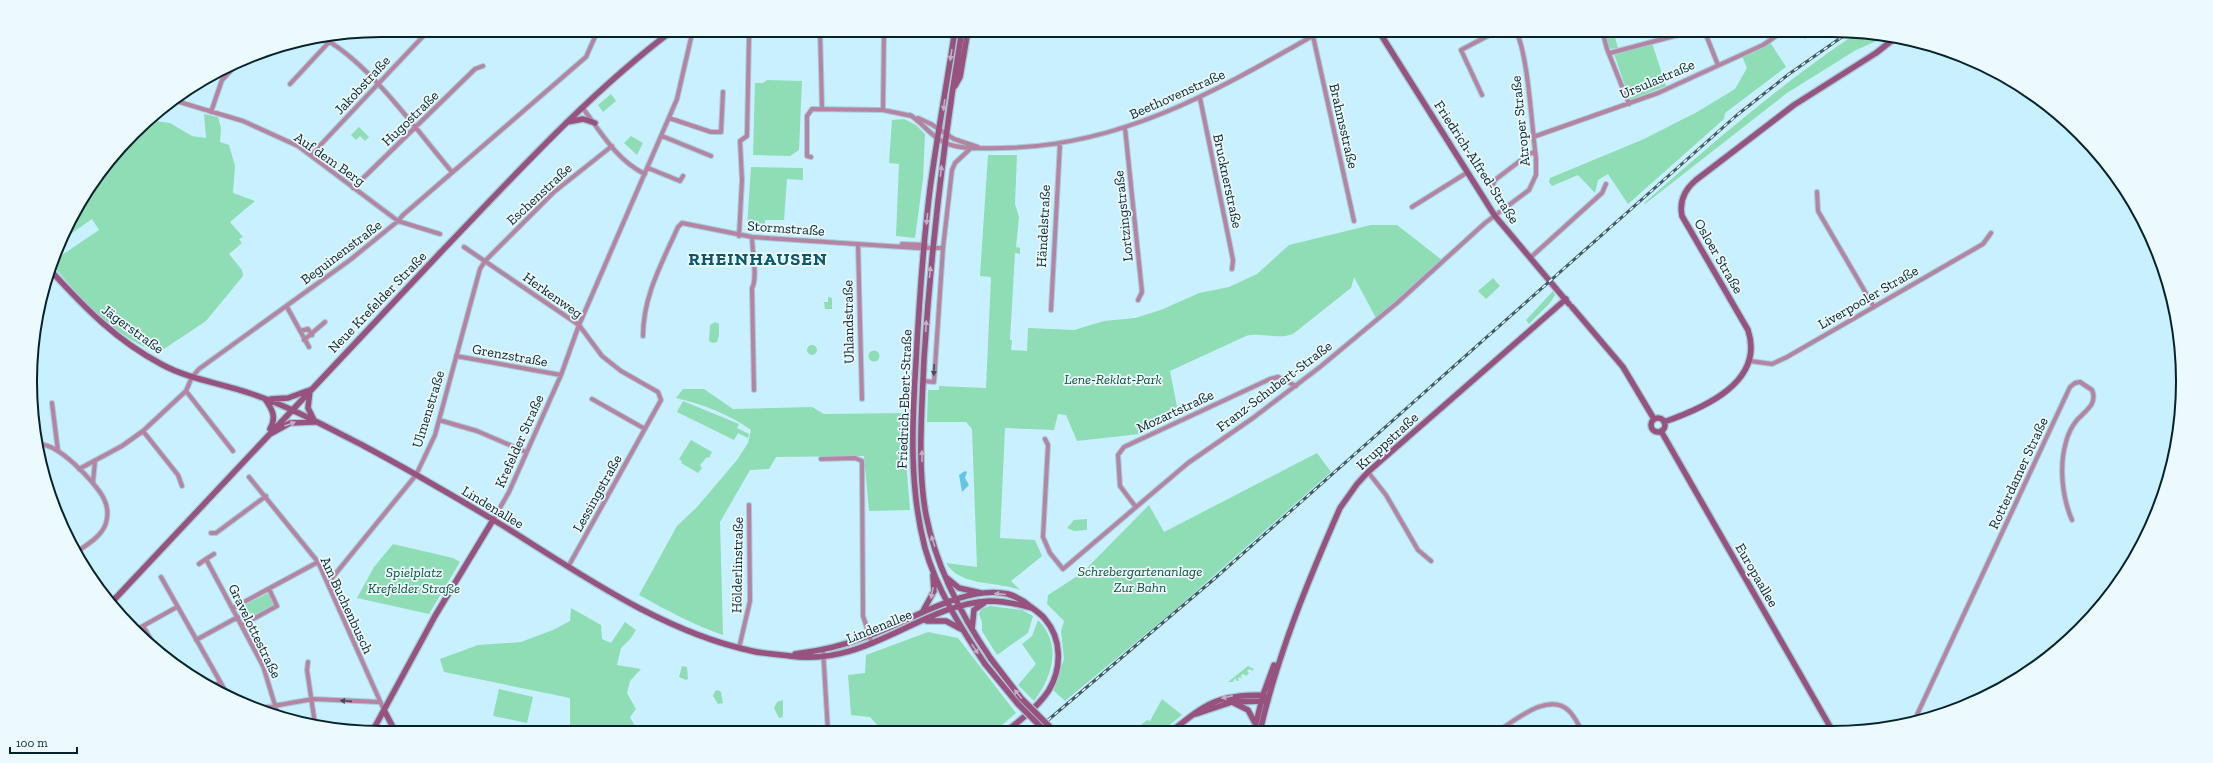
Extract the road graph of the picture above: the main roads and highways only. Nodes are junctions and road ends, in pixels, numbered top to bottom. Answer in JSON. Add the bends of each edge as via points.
{"nodes":[{"id":1,"x":664,"y":37,"type":"edge"},
{"id":2,"x":954,"y":37,"type":"edge"},
{"id":3,"x":961,"y":37,"type":"edge"},
{"id":4,"x":967,"y":37,"type":"edge"},
{"id":5,"x":1382,"y":37,"type":"edge"},
{"id":6,"x":1890,"y":42,"type":"edge"},
{"id":7,"x":954,"y":86,"type":"junction"},
{"id":8,"x":565,"y":123,"type":"junction"},
{"id":9,"x":594,"y":123,"type":"road end"},
{"id":10,"x":54,"y":274,"type":"edge"},
{"id":11,"x":1569,"y":303,"type":"junction"},
{"id":12,"x":192,"y":377,"type":"joint"},
{"id":13,"x":310,"y":389,"type":"junction"},
{"id":14,"x":266,"y":399,"type":"junction"},
{"id":15,"x":291,"y":410,"type":"junction"},
{"id":16,"x":1654,"y":419,"type":"junction"},
{"id":17,"x":316,"y":422,"type":"junction"},
{"id":18,"x":1664,"y":422,"type":"junction"},
{"id":19,"x":1661,"y":431,"type":"junction"},
{"id":20,"x":266,"y":436,"type":"junction"},
{"id":21,"x":493,"y":520,"type":"junction"},
{"id":22,"x":933,"y":570,"type":"junction"},
{"id":23,"x":946,"y":577,"type":"junction"},
{"id":24,"x":983,"y":594,"type":"junction"},
{"id":25,"x":114,"y":599,"type":"edge"},
{"id":26,"x":956,"y":600,"type":"junction"},
{"id":27,"x":986,"y":602,"type":"junction"},
{"id":28,"x":948,"y":603,"type":"junction"},
{"id":29,"x":959,"y":607,"type":"junction"},
{"id":30,"x":1032,"y":608,"type":"junction"},
{"id":31,"x":951,"y":609,"type":"junction"},
{"id":32,"x":922,"y":612,"type":"junction"},
{"id":33,"x":923,"y":621,"type":"junction"},
{"id":34,"x":962,"y":630,"type":"junction"},
{"id":35,"x":973,"y":632,"type":"junction"},
{"id":36,"x":1285,"y":644,"type":"junction"},
{"id":37,"x":783,"y":655,"type":"junction"},
{"id":38,"x":1263,"y":694,"type":"junction"},
{"id":39,"x":1268,"y":700,"type":"junction"},
{"id":40,"x":1232,"y":702,"type":"junction"},
{"id":41,"x":1261,"y":702,"type":"junction"},
{"id":42,"x":384,"y":710,"type":"junction"},
{"id":43,"x":1190,"y":716,"type":"junction"},
{"id":44,"x":1255,"y":723,"type":"junction"},
{"id":45,"x":375,"y":726,"type":"edge"},
{"id":46,"x":392,"y":726,"type":"edge"},
{"id":47,"x":1013,"y":726,"type":"edge"},
{"id":48,"x":1040,"y":726,"type":"edge"},
{"id":49,"x":1049,"y":726,"type":"edge"},
{"id":50,"x":1178,"y":726,"type":"edge"},
{"id":51,"x":1255,"y":726,"type":"edge"},
{"id":52,"x":1261,"y":726,"type":"edge"},
{"id":53,"x":1830,"y":726,"type":"edge"}],
"edges":[{"from":1,"to":8,"type":"main road","name":"Neue Krefelder Straße","via":[[618,74]]},
{"from":2,"to":22,"type":"main road","name":"Friedrich-Ebert-Straße","one_way":true,"via":[[924,246],[914,385],[914,477],[919,521]]},
{"from":3,"to":7,"type":"main road","name":"Friedrich-Ebert-Straße"},
{"from":4,"to":7,"type":"main road","name":"Friedrich-Ebert-Straße","via":[[960,77]]},
{"from":5,"to":11,"type":"main road","name":"Friedrich-Alfred-Straße","via":[[1495,216]]},
{"from":6,"to":18,"type":"main road","name":"Osloer Straße","via":[[1789,108],[1696,180],[1684,195],[1681,209],[1687,228],[1748,330],[1752,348],[1750,362],[1744,375],[1727,390],[1697,409]]},
{"from":23,"to":7,"type":"main road","name":"Friedrich-Ebert-Straße","one_way":true,"via":[[931,535],[924,504],[923,381],[932,247]]},
{"from":8,"to":9,"type":"main road","via":[[583,119]]},
{"from":8,"to":13,"type":"main road","name":"Neue Krefelder Straße"},
{"from":10,"to":12,"type":"main road","name":"Jägerstraße","via":[[100,323],[164,366]]},
{"from":11,"to":16,"type":"main road","via":[[1623,367]]},
{"from":11,"to":36,"type":"main road","name":"Kruppstraße","via":[[1368,472],[1354,488],[1340,508],[1306,586]]},
{"from":12,"to":14,"type":"main road","name":"Lindenallee"},
{"from":13,"to":14,"type":"main road","via":[[288,398]]},
{"from":13,"to":15,"type":"main road","name":"Neue Krefelder Straße"},
{"from":13,"to":17,"type":"main road","via":[[308,408]]},
{"from":14,"to":15,"type":"main road","name":"Lindenallee"},
{"from":14,"to":20,"type":"main road","via":[[274,417]]},
{"from":15,"to":17,"type":"main road","name":"Lindenallee"},
{"from":15,"to":20,"type":"main road","name":"Neue Krefelder Straße"},
{"from":16,"to":18,"type":"main road","via":[[1660,418]]},
{"from":16,"to":19,"type":"main road","via":[[1651,428],[1656,432]]},
{"from":20,"to":17,"type":"main road","one_way":true,"via":[[295,422]]},
{"from":17,"to":21,"type":"main road","name":"Lindenallee","via":[[416,475]]},
{"from":18,"to":19,"type":"main road"},
{"from":19,"to":53,"type":"main road","name":"Europaallee"},
{"from":20,"to":25,"type":"main road","name":"Neue Krefelder Straße"},
{"from":21,"to":37,"type":"main road","name":"Lindenallee","via":[[568,567],[637,606],[683,628],[739,648]]},
{"from":21,"to":42,"type":"main road","name":"Krefelder Straße","via":[[440,606]]},
{"from":22,"to":28,"type":"main road","name":"Friedrich-Ebert-Straße"},
{"from":22,"to":32,"type":"main road","one_way":true,"via":[[934,592]]},
{"from":23,"to":24,"type":"main road","via":[[959,588]]},
{"from":23,"to":26,"type":"main road","name":"Friedrich-Ebert-Straße"},
{"from":24,"to":26,"type":"main road","name":"Lindenallee"},
{"from":30,"to":24,"type":"main road","one_way":true,"via":[[1017,597],[1001,593]]},
{"from":26,"to":28,"type":"main road","name":"Lindenallee"},
{"from":26,"to":29,"type":"main road","name":"Friedrich-Ebert-Straße"},
{"from":27,"to":29,"type":"main road","name":"Lindenallee"},
{"from":27,"to":30,"type":"main road","name":"Lindenallee","via":[[1012,603]]},
{"from":27,"to":35,"type":"main road","via":[[974,610]]},
{"from":28,"to":31,"type":"main road","name":"Friedrich-Ebert-Straße"},
{"from":28,"to":32,"type":"main road","name":"Lindenallee"},
{"from":29,"to":31,"type":"main road","name":"Lindenallee"},
{"from":29,"to":35,"type":"main road","name":"Friedrich-Ebert-Straße"},
{"from":30,"to":47,"type":"main road","via":[[1045,618],[1054,633],[1059,654],[1058,667],[1041,700]]},
{"from":31,"to":33,"type":"main road","name":"Lindenallee"},
{"from":31,"to":34,"type":"main road","name":"Friedrich-Ebert-Straße"},
{"from":32,"to":37,"type":"main road","name":"Lindenallee","via":[[869,636],[823,649]]},
{"from":33,"to":34,"type":"main road","via":[[946,621]]},
{"from":33,"to":37,"type":"main road","name":"Lindenallee","via":[[872,644],[823,657]]},
{"from":34,"to":48,"type":"main road","name":"Friedrich-Ebert-Straße","one_way":true,"bridge":true,"via":[[985,664]]},
{"from":49,"to":35,"type":"main road","name":"Friedrich-Ebert-Straße","one_way":true,"bridge":true,"via":[[1021,698]]},
{"from":36,"to":38,"type":"main road","name":"Kruppstraße","via":[[1279,652]]},
{"from":36,"to":39,"type":"main road","name":"Kruppstraße"},
{"from":38,"to":39,"type":"main road"},
{"from":38,"to":41,"type":"main road","name":"Kruppstraße"},
{"from":38,"to":43,"type":"main road","one_way":true,"via":[[1219,699]]},
{"from":39,"to":41,"type":"main road"},
{"from":39,"to":52,"type":"main road","name":"Kruppstraße"},
{"from":40,"to":41,"type":"main road"},
{"from":40,"to":43,"type":"main road"},
{"from":40,"to":44,"type":"main road","via":[[1248,710]]},
{"from":41,"to":44,"type":"main road","name":"Kruppstraße"},
{"from":42,"to":45,"type":"main road","name":"Krefelder Straße"},
{"from":42,"to":46,"type":"main road"},
{"from":43,"to":50,"type":"main road"},
{"from":44,"to":51,"type":"main road","name":"Kruppstraße"}]}
